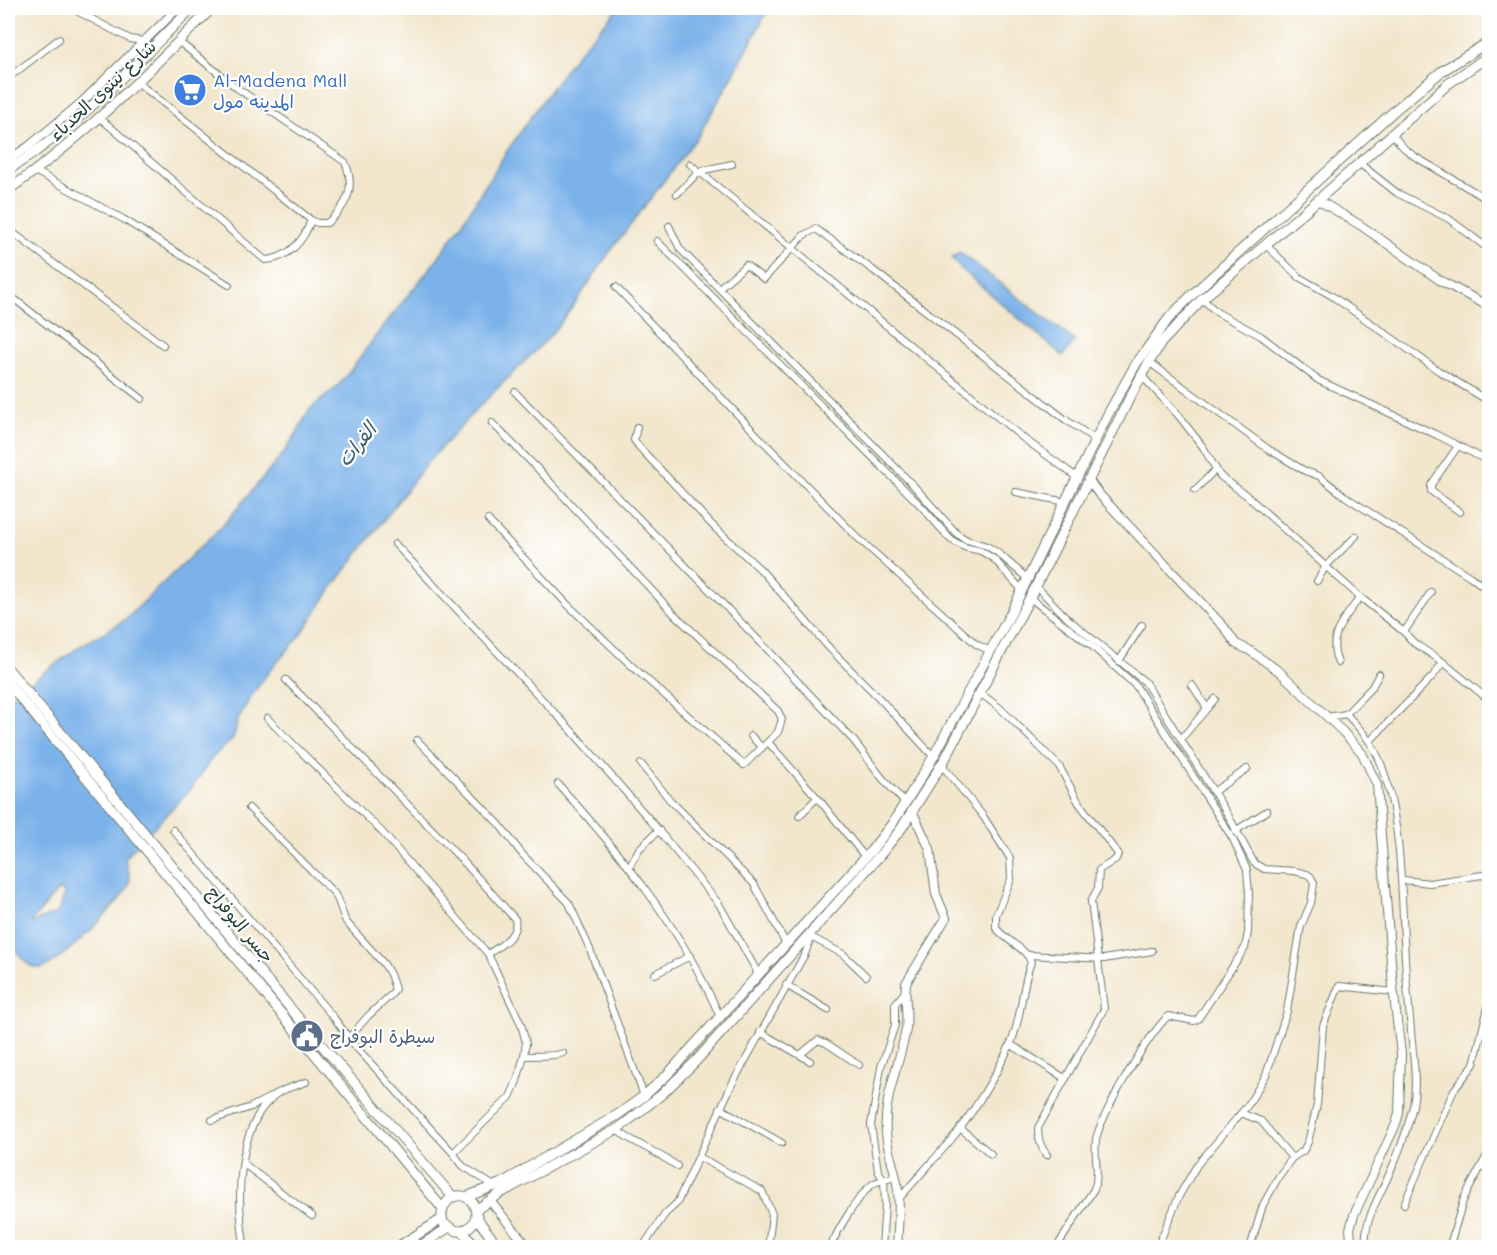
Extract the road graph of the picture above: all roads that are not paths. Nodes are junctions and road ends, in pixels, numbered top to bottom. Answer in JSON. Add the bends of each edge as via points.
{"nodes":[{"id":1,"x":71,"y":8,"type":"edge"},
{"id":2,"x":178,"y":8,"type":"edge"},
{"id":3,"x":192,"y":8,"type":"edge"},
{"id":4,"x":212,"y":8,"type":"edge"},
{"id":5,"x":59,"y":39,"type":"dead end"},
{"id":6,"x":143,"y":41,"type":"junction"},
{"id":7,"x":178,"y":41,"type":"junction"},
{"id":8,"x":1490,"y":41,"type":"edge"},
{"id":9,"x":1490,"y":55,"type":"edge"},
{"id":10,"x":8,"y":78,"type":"edge"},
{"id":11,"x":137,"y":82,"type":"junction"},
{"id":12,"x":100,"y":118,"type":"junction"},
{"id":13,"x":1392,"y":134,"type":"junction"},
{"id":14,"x":8,"y":160,"type":"edge"},
{"id":15,"x":690,"y":164,"type":"dead end"},
{"id":16,"x":732,"y":164,"type":"dead end"},
{"id":17,"x":1359,"y":164,"type":"junction"},
{"id":18,"x":8,"y":170,"type":"edge"},
{"id":19,"x":35,"y":171,"type":"junction"},
{"id":20,"x":700,"y":171,"type":"junction"},
{"id":21,"x":8,"y":190,"type":"edge"},
{"id":22,"x":677,"y":194,"type":"dead end"},
{"id":23,"x":1318,"y":200,"type":"junction"},
{"id":24,"x":1490,"y":201,"type":"edge"},
{"id":25,"x":1287,"y":208,"type":"junction"},
{"id":26,"x":1296,"y":219,"type":"junction"},
{"id":27,"x":311,"y":220,"type":"junction"},
{"id":28,"x":669,"y":226,"type":"dead end"},
{"id":29,"x":8,"y":229,"type":"edge"},
{"id":30,"x":657,"y":241,"type":"dead end"},
{"id":31,"x":1266,"y":245,"type":"junction"},
{"id":32,"x":793,"y":247,"type":"junction"},
{"id":33,"x":1490,"y":250,"type":"edge"},
{"id":34,"x":228,"y":285,"type":"dead end"},
{"id":35,"x":616,"y":287,"type":"dead end"},
{"id":36,"x":718,"y":288,"type":"junction"},
{"id":37,"x":8,"y":294,"type":"edge"},
{"id":38,"x":1202,"y":299,"type":"junction"},
{"id":39,"x":1490,"y":306,"type":"edge"},
{"id":40,"x":163,"y":345,"type":"dead end"},
{"id":41,"x":1149,"y":362,"type":"junction"},
{"id":42,"x":1142,"y":376,"type":"junction"},
{"id":43,"x":516,"y":392,"type":"dead end"},
{"id":44,"x":142,"y":399,"type":"dead end"},
{"id":45,"x":1490,"y":402,"type":"edge"},
{"id":46,"x":492,"y":423,"type":"dead end"},
{"id":47,"x":637,"y":427,"type":"dead end"},
{"id":48,"x":1096,"y":440,"type":"junction"},
{"id":49,"x":1458,"y":446,"type":"junction"},
{"id":50,"x":1490,"y":462,"type":"edge"},
{"id":51,"x":1216,"y":469,"type":"junction"},
{"id":52,"x":1078,"y":478,"type":"junction"},
{"id":53,"x":1088,"y":479,"type":"junction"},
{"id":54,"x":1195,"y":490,"type":"dead end"},
{"id":55,"x":1016,"y":492,"type":"dead end"},
{"id":56,"x":1066,"y":502,"type":"junction"},
{"id":57,"x":1460,"y":512,"type":"dead end"},
{"id":58,"x":488,"y":520,"type":"dead end"},
{"id":59,"x":1356,"y":536,"type":"dead end"},
{"id":60,"x":395,"y":544,"type":"dead end"},
{"id":61,"x":1326,"y":566,"type":"junction"},
{"id":62,"x":1028,"y":579,"type":"junction"},
{"id":63,"x":1317,"y":581,"type":"dead end"},
{"id":64,"x":1036,"y":586,"type":"junction"},
{"id":65,"x":1022,"y":590,"type":"junction"},
{"id":66,"x":1431,"y":592,"type":"dead end"},
{"id":67,"x":1490,"y":592,"type":"edge"},
{"id":68,"x":1360,"y":597,"type":"junction"},
{"id":69,"x":1030,"y":598,"type":"junction"},
{"id":70,"x":1142,"y":625,"type":"dead end"},
{"id":71,"x":1404,"y":633,"type":"junction"},
{"id":72,"x":990,"y":658,"type":"junction"},
{"id":73,"x":1119,"y":661,"type":"junction"},
{"id":74,"x":1443,"y":662,"type":"junction"},
{"id":75,"x":1338,"y":663,"type":"dead end"},
{"id":76,"x":8,"y":669,"type":"edge"},
{"id":77,"x":1379,"y":674,"type":"dead end"},
{"id":78,"x":286,"y":680,"type":"dead end"},
{"id":79,"x":8,"y":683,"type":"edge"},
{"id":80,"x":1192,"y":685,"type":"dead end"},
{"id":81,"x":980,"y":693,"type":"junction"},
{"id":82,"x":1215,"y":699,"type":"dead end"},
{"id":83,"x":1490,"y":701,"type":"edge"},
{"id":84,"x":1207,"y":708,"type":"junction"},
{"id":85,"x":1346,"y":714,"type":"junction"},
{"id":86,"x":1327,"y":717,"type":"junction"},
{"id":87,"x":267,"y":718,"type":"dead end"},
{"id":88,"x":751,"y":736,"type":"dead end"},
{"id":89,"x":1181,"y":739,"type":"junction"},
{"id":90,"x":417,"y":740,"type":"dead end"},
{"id":91,"x":1370,"y":741,"type":"junction"},
{"id":92,"x":768,"y":742,"type":"junction"},
{"id":93,"x":762,"y":748,"type":"junction"},
{"id":94,"x":934,"y":757,"type":"junction"},
{"id":95,"x":941,"y":764,"type":"junction"},
{"id":96,"x":641,"y":765,"type":"dead end"},
{"id":97,"x":1247,"y":769,"type":"dead end"},
{"id":98,"x":558,"y":784,"type":"dead end"},
{"id":99,"x":1213,"y":792,"type":"junction"},
{"id":100,"x":817,"y":798,"type":"junction"},
{"id":101,"x":905,"y":803,"type":"junction"},
{"id":102,"x":249,"y":808,"type":"dead end"},
{"id":103,"x":912,"y":811,"type":"junction"},
{"id":104,"x":1267,"y":811,"type":"dead end"},
{"id":105,"x":799,"y":816,"type":"dead end"},
{"id":106,"x":173,"y":830,"type":"dead end"},
{"id":107,"x":658,"y":830,"type":"junction"},
{"id":108,"x":1235,"y":831,"type":"junction"},
{"id":109,"x":865,"y":857,"type":"junction"},
{"id":110,"x":629,"y":867,"type":"junction"},
{"id":111,"x":1490,"y":877,"type":"edge"},
{"id":112,"x":1403,"y":880,"type":"junction"},
{"id":113,"x":825,"y":901,"type":"junction"},
{"id":114,"x":833,"y":908,"type":"junction"},
{"id":115,"x":223,"y":935,"type":"junction"},
{"id":116,"x":811,"y":935,"type":"junction"},
{"id":117,"x":786,"y":944,"type":"junction"},
{"id":118,"x":1152,"y":951,"type":"dead end"},
{"id":119,"x":488,"y":954,"type":"junction"},
{"id":120,"x":1029,"y":955,"type":"junction"},
{"id":121,"x":690,"y":956,"type":"junction"},
{"id":122,"x":1099,"y":958,"type":"junction"},
{"id":123,"x":655,"y":974,"type":"dead end"},
{"id":124,"x":759,"y":975,"type":"junction"},
{"id":125,"x":866,"y":976,"type":"dead end"},
{"id":126,"x":786,"y":985,"type":"junction"},
{"id":127,"x":905,"y":992,"type":"junction"},
{"id":128,"x":1393,"y":992,"type":"junction"},
{"id":129,"x":1490,"y":999,"type":"edge"},
{"id":130,"x":828,"y":1010,"type":"dead end"},
{"id":131,"x":720,"y":1017,"type":"junction"},
{"id":132,"x":760,"y":1032,"type":"junction"},
{"id":133,"x":349,"y":1038,"type":"junction"},
{"id":134,"x":1010,"y":1044,"type":"junction"},
{"id":135,"x":563,"y":1053,"type":"dead end"},
{"id":136,"x":801,"y":1054,"type":"junction"},
{"id":137,"x":524,"y":1056,"type":"junction"},
{"id":138,"x":885,"y":1056,"type":"junction"},
{"id":139,"x":810,"y":1061,"type":"dead end"},
{"id":140,"x":897,"y":1064,"type":"junction"},
{"id":141,"x":859,"y":1065,"type":"dead end"},
{"id":142,"x":1066,"y":1079,"type":"junction"},
{"id":143,"x":306,"y":1082,"type":"dead end"},
{"id":144,"x":276,"y":1094,"type":"junction"},
{"id":145,"x":644,"y":1096,"type":"junction"},
{"id":146,"x":720,"y":1108,"type":"junction"},
{"id":147,"x":1241,"y":1113,"type":"junction"},
{"id":148,"x":212,"y":1120,"type":"dead end"},
{"id":149,"x":886,"y":1123,"type":"junction"},
{"id":150,"x":871,"y":1125,"type":"junction"},
{"id":151,"x":960,"y":1128,"type":"junction"},
{"id":152,"x":616,"y":1130,"type":"junction"},
{"id":153,"x":782,"y":1143,"type":"dead end"},
{"id":154,"x":1490,"y":1150,"type":"edge"},
{"id":155,"x":453,"y":1153,"type":"junction"},
{"id":156,"x":991,"y":1154,"type":"dead end"},
{"id":157,"x":1047,"y":1155,"type":"dead end"},
{"id":158,"x":699,"y":1157,"type":"junction"},
{"id":159,"x":1292,"y":1158,"type":"junction"},
{"id":160,"x":244,"y":1164,"type":"junction"},
{"id":161,"x":677,"y":1166,"type":"dead end"},
{"id":162,"x":896,"y":1177,"type":"junction"},
{"id":163,"x":884,"y":1180,"type":"junction"},
{"id":164,"x":494,"y":1186,"type":"junction"},
{"id":165,"x":453,"y":1197,"type":"junction"},
{"id":166,"x":466,"y":1197,"type":"junction"},
{"id":167,"x":490,"y":1201,"type":"junction"},
{"id":168,"x":898,"y":1201,"type":"junction"},
{"id":169,"x":1404,"y":1204,"type":"dead end"},
{"id":170,"x":442,"y":1209,"type":"junction"},
{"id":171,"x":476,"y":1213,"type":"junction"},
{"id":172,"x":312,"y":1216,"type":"dead end"},
{"id":173,"x":445,"y":1224,"type":"junction"},
{"id":174,"x":463,"y":1241,"type":"edge"},
{"id":175,"x":1295,"y":1245,"type":"dead end"},
{"id":176,"x":246,"y":1248,"type":"edge"},
{"id":177,"x":396,"y":1248,"type":"edge"},
{"id":178,"x":417,"y":1248,"type":"edge"},
{"id":179,"x":478,"y":1248,"type":"edge"},
{"id":180,"x":500,"y":1248,"type":"edge"},
{"id":181,"x":529,"y":1248,"type":"edge"},
{"id":182,"x":642,"y":1248,"type":"edge"},
{"id":183,"x":768,"y":1248,"type":"edge"},
{"id":184,"x":830,"y":1248,"type":"edge"},
{"id":185,"x":882,"y":1248,"type":"edge"},
{"id":186,"x":897,"y":1248,"type":"edge"},
{"id":187,"x":1056,"y":1248,"type":"edge"},
{"id":188,"x":1157,"y":1248,"type":"edge"},
{"id":189,"x":1250,"y":1248,"type":"edge"},
{"id":190,"x":1311,"y":1248,"type":"edge"},
{"id":191,"x":1352,"y":1248,"type":"edge"},
{"id":192,"x":1366,"y":1248,"type":"edge"},
{"id":193,"x":1449,"y":1248,"type":"edge"}],
"edges":[{"from":1,"to":6,"type":"street","via":[[130,39]]},
{"from":2,"to":6,"type":"street"},
{"from":3,"to":18,"type":"main road","name":"شارع نينوى الحدباء","via":[[66,129]]},
{"from":4,"to":7,"type":"main road","name":"شارع نينوى الحدباء"},
{"from":5,"to":10,"type":"street"},
{"from":6,"to":14,"type":"street","via":[[81,103]]},
{"from":7,"to":11,"type":"main road","name":"شارع نينوى الحدباء"},
{"from":7,"to":27,"type":"street","via":[[237,88],[345,162],[351,187],[342,208],[327,223]]},
{"from":8,"to":25,"type":"main road","via":[[1442,71]]},
{"from":9,"to":13,"type":"main road","via":[[1448,84]]},
{"from":11,"to":12,"type":"main road","name":"شارع نينوى الحدباء"},
{"from":11,"to":27,"type":"street"},
{"from":12,"to":19,"type":"main road","name":"شارع نينوى الحدباء"},
{"from":12,"to":27,"type":"street","via":[[265,260],[276,260],[294,248]]},
{"from":13,"to":17,"type":"main road"},
{"from":13,"to":24,"type":"street","via":[[1414,156]]},
{"from":15,"to":20,"type":"street"},
{"from":16,"to":20,"type":"street"},
{"from":17,"to":23,"type":"main road"},
{"from":17,"to":33,"type":"street","via":[[1397,193],[1449,219]]},
{"from":19,"to":21,"type":"main road","name":"شارع نينوى الحدباء"},
{"from":19,"to":34,"type":"street","via":[[123,219]]},
{"from":20,"to":22,"type":"street"},
{"from":20,"to":32,"type":"street"},
{"from":23,"to":26,"type":"main road"},
{"from":23,"to":39,"type":"street","via":[[1441,281]]},
{"from":25,"to":26,"type":"main road"},
{"from":25,"to":48,"type":"main road","via":[[1169,318],[1136,364]]},
{"from":26,"to":31,"type":"main road"},
{"from":28,"to":36,"type":"street","via":[[680,249]]},
{"from":29,"to":40,"type":"street"},
{"from":30,"to":65,"type":"street","via":[[950,539],[994,559]]},
{"from":31,"to":38,"type":"main road"},
{"from":31,"to":45,"type":"street","via":[[1299,277]]},
{"from":32,"to":36,"type":"street","via":[[764,279],[746,265]]},
{"from":32,"to":48,"type":"street","via":[[816,229]]},
{"from":32,"to":52,"type":"street","via":[[1023,438]]},
{"from":35,"to":72,"type":"street","via":[[856,537]]},
{"from":36,"to":62,"type":"street","via":[[957,534],[987,546]]},
{"from":37,"to":44,"type":"street"},
{"from":38,"to":41,"type":"main road","via":[[1161,343]]},
{"from":38,"to":49,"type":"street","via":[[1218,313],[1261,336],[1318,380]]},
{"from":41,"to":42,"type":"main road"},
{"from":41,"to":67,"type":"street","via":[[1269,449],[1319,476]]},
{"from":42,"to":51,"type":"street","via":[[1167,401]]},
{"from":42,"to":53,"type":"main road"},
{"from":43,"to":101,"type":"street","via":[[769,651],[854,741]]},
{"from":46,"to":92,"type":"street","via":[[675,615],[778,711],[781,725]]},
{"from":47,"to":94,"type":"street","via":[[634,440],[640,448],[714,527],[761,570]]},
{"from":48,"to":52,"type":"main road"},
{"from":49,"to":50,"type":"street"},
{"from":49,"to":57,"type":"street","via":[[1431,485],[1431,491]]},
{"from":51,"to":54,"type":"street"},
{"from":51,"to":61,"type":"street"},
{"from":52,"to":56,"type":"main road"},
{"from":53,"to":64,"type":"main road"},
{"from":53,"to":86,"type":"street","via":[[1236,644],[1280,672]]},
{"from":55,"to":56,"type":"street"},
{"from":56,"to":62,"type":"main road"},
{"from":58,"to":93,"type":"street","via":[[568,605],[744,765]]},
{"from":59,"to":61,"type":"street"},
{"from":60,"to":107,"type":"street","via":[[572,731]]},
{"from":61,"to":63,"type":"street"},
{"from":61,"to":68,"type":"street"},
{"from":62,"to":65,"type":"main road"},
{"from":64,"to":69,"type":"main road"},
{"from":64,"to":73,"type":"street"},
{"from":65,"to":72,"type":"main road"},
{"from":66,"to":71,"type":"street"},
{"from":68,"to":71,"type":"street"},
{"from":68,"to":75,"type":"street","via":[[1332,642]]},
{"from":69,"to":72,"type":"main road"},
{"from":69,"to":187,"type":"street","via":[[1107,658],[1136,686],[1233,839],[1247,870],[1249,894],[1245,948],[1198,1019],[1194,1022],[1168,1016],[1140,1056],[1111,1103],[1096,1137],[1094,1189]]},
{"from":70,"to":73,"type":"street"},
{"from":71,"to":74,"type":"street"},
{"from":72,"to":81,"type":"main road"},
{"from":72,"to":94,"type":"main road"},
{"from":73,"to":89,"type":"street","via":[[1145,682]]},
{"from":74,"to":83,"type":"street"},
{"from":74,"to":91,"type":"street"},
{"from":76,"to":115,"type":"main road","name":"جسر البوفراج"},
{"from":77,"to":85,"type":"street"},
{"from":78,"to":119,"type":"street","via":[[515,919],[515,929]]},
{"from":79,"to":115,"type":"main road","name":"جسر البوفراج"},
{"from":80,"to":84,"type":"street"},
{"from":81,"to":95,"type":"main road"},
{"from":81,"to":122,"type":"street","via":[[1059,766],[1079,803],[1119,854],[1099,870],[1098,888],[1091,901]]},
{"from":82,"to":84,"type":"street"},
{"from":84,"to":89,"type":"street"},
{"from":85,"to":86,"type":"street"},
{"from":85,"to":91,"type":"street"},
{"from":86,"to":128,"type":"street","via":[[1362,753],[1377,785]]},
{"from":87,"to":119,"type":"street","via":[[382,832]]},
{"from":88,"to":93,"type":"street"},
{"from":89,"to":99,"type":"street"},
{"from":90,"to":145,"type":"street","via":[[569,903]]},
{"from":91,"to":112,"type":"street","via":[[1385,774]]},
{"from":92,"to":93,"type":"street"},
{"from":92,"to":100,"type":"street"},
{"from":94,"to":101,"type":"main road"},
{"from":95,"to":103,"type":"main road"},
{"from":95,"to":120,"type":"street","via":[[983,816],[1010,858],[1011,879],[996,915],[996,928]]},
{"from":96,"to":117,"type":"street","via":[[670,800],[754,884]]},
{"from":97,"to":99,"type":"street"},
{"from":98,"to":110,"type":"street"},
{"from":99,"to":108,"type":"street"},
{"from":100,"to":105,"type":"street"},
{"from":100,"to":109,"type":"street"},
{"from":101,"to":109,"type":"main road"},
{"from":102,"to":133,"type":"street","via":[[334,893],[347,923],[390,974],[395,989],[392,994]]},
{"from":103,"to":114,"type":"main road","via":[[901,830]]},
{"from":103,"to":127,"type":"street","via":[[930,849],[936,894],[946,918],[906,983]]},
{"from":104,"to":108,"type":"street"},
{"from":106,"to":133,"type":"street"},
{"from":107,"to":110,"type":"street","via":[[639,849]]},
{"from":107,"to":124,"type":"street","via":[[718,904]]},
{"from":108,"to":147,"type":"street","via":[[1254,862],[1264,869],[1307,874],[1314,883],[1301,926],[1287,1011],[1266,1075]]},
{"from":109,"to":113,"type":"main road"},
{"from":110,"to":121,"type":"street"},
{"from":111,"to":112,"type":"street","via":[[1482,874],[1430,883]]},
{"from":112,"to":192,"type":"street","via":[[1415,1075],[1413,1103],[1407,1130],[1369,1216],[1364,1236]]},
{"from":113,"to":114,"type":"main road"},
{"from":113,"to":117,"type":"main road"},
{"from":114,"to":116,"type":"main road"},
{"from":115,"to":165,"type":"main road","name":"جسر البوفراج"},
{"from":115,"to":170,"type":"main road","name":"جسر البوفراج"},
{"from":116,"to":125,"type":"street","via":[[843,954]]},
{"from":116,"to":126,"type":"street"},
{"from":116,"to":152,"type":"main road","via":[[696,1061],[638,1115]]},
{"from":117,"to":124,"type":"main road"},
{"from":118,"to":122,"type":"street"},
{"from":119,"to":137,"type":"street","via":[[521,1024],[526,1043]]},
{"from":120,"to":122,"type":"street"},
{"from":120,"to":134,"type":"street","via":[[1031,962]]},
{"from":121,"to":123,"type":"street"},
{"from":121,"to":131,"type":"street"},
{"from":122,"to":142,"type":"street","via":[[1104,1009]]},
{"from":124,"to":131,"type":"main road"},
{"from":126,"to":130,"type":"street"},
{"from":126,"to":132,"type":"street"},
{"from":127,"to":138,"type":"street","via":[[895,1004],[895,1025]]},
{"from":127,"to":140,"type":"street","via":[[906,1028]]},
{"from":128,"to":159,"type":"street","via":[[1339,986],[1323,1026],[1317,1105],[1308,1142]]},
{"from":128,"to":191,"type":"street","via":[[1401,1054],[1399,1113],[1354,1215],[1350,1229]]},
{"from":129,"to":169,"type":"street","via":[[1474,1064],[1454,1090]]},
{"from":131,"to":145,"type":"main road"},
{"from":132,"to":136,"type":"street"},
{"from":132,"to":146,"type":"street"},
{"from":133,"to":155,"type":"street"},
{"from":134,"to":142,"type":"street"},
{"from":134,"to":151,"type":"street"},
{"from":135,"to":137,"type":"street"},
{"from":136,"to":139,"type":"street"},
{"from":136,"to":141,"type":"street","via":[[818,1041]]},
{"from":137,"to":155,"type":"street","via":[[510,1097]]},
{"from":138,"to":140,"type":"street"},
{"from":138,"to":150,"type":"street"},
{"from":140,"to":149,"type":"street","via":[[889,1087]]},
{"from":142,"to":157,"type":"street","via":[[1038,1128],[1041,1147]]},
{"from":143,"to":144,"type":"street"},
{"from":144,"to":148,"type":"street"},
{"from":144,"to":160,"type":"street","via":[[259,1113],[251,1130],[245,1144]]},
{"from":145,"to":164,"type":"main road"},
{"from":146,"to":153,"type":"street"},
{"from":146,"to":158,"type":"street"},
{"from":147,"to":159,"type":"street","via":[[1261,1121]]},
{"from":147,"to":188,"type":"street","via":[[1197,1165]]},
{"from":149,"to":150,"type":"street"},
{"from":149,"to":162,"type":"street"},
{"from":150,"to":163,"type":"street","via":[[878,1171]]},
{"from":151,"to":156,"type":"street"},
{"from":151,"to":168,"type":"street"},
{"from":152,"to":161,"type":"street"},
{"from":152,"to":167,"type":"main road"},
{"from":154,"to":193,"type":"street","via":[[1464,1198]]},
{"from":155,"to":164,"type":"street","via":[[463,1166]]},
{"from":158,"to":182,"type":"street","via":[[677,1203]]},
{"from":158,"to":183,"type":"street","via":[[762,1191],[771,1214]]},
{"from":159,"to":189,"type":"street","via":[[1263,1205]]},
{"from":160,"to":172,"type":"street"},
{"from":160,"to":176,"type":"street","via":[[241,1225]]},
{"from":162,"to":163,"type":"street"},
{"from":162,"to":168,"type":"street"},
{"from":163,"to":184,"type":"street","via":[[874,1183],[862,1195]]},
{"from":163,"to":185,"type":"street"},
{"from":164,"to":166,"type":"main road"},
{"from":165,"to":166,"type":"main road"},
{"from":165,"to":170,"type":"main road"},
{"from":166,"to":171,"type":"main road"},
{"from":167,"to":171,"type":"main road"},
{"from":167,"to":181,"type":"street"},
{"from":168,"to":186,"type":"street"},
{"from":170,"to":173,"type":"main road"},
{"from":171,"to":174,"type":"main road"},
{"from":171,"to":180,"type":"main road"},
{"from":173,"to":174,"type":"main road"},
{"from":173,"to":177,"type":"main road"},
{"from":173,"to":178,"type":"main road"},
{"from":174,"to":179,"type":"main road"},
{"from":175,"to":190,"type":"street"}]}
